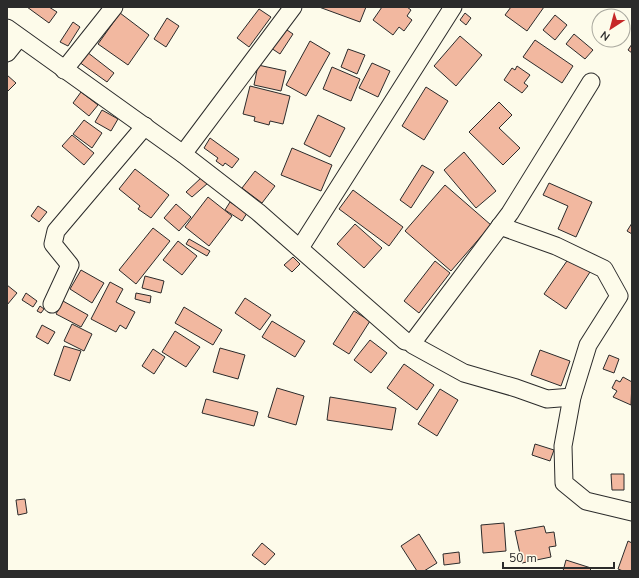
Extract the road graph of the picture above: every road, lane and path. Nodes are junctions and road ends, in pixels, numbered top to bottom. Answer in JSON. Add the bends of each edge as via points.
{"nodes":[{"id":1,"x":114,"y":7,"type":"edge"},
{"id":2,"x":293,"y":7,"type":"edge"},
{"id":3,"x":453,"y":7,"type":"edge"},
{"id":4,"x":13,"y":33,"type":"edge"},
{"id":5,"x":7,"y":53,"type":"edge"},
{"id":6,"x":64,"y":70,"type":"junction"},
{"id":7,"x":591,"y":82,"type":"dead end"},
{"id":8,"x":145,"y":126,"type":"junction"},
{"id":9,"x":183,"y":154,"type":"junction"},
{"id":10,"x":500,"y":226,"type":"junction"},
{"id":11,"x":300,"y":248,"type":"junction"},
{"id":12,"x":52,"y":304,"type":"dead end"},
{"id":13,"x":414,"y":342,"type":"junction"},
{"id":14,"x":572,"y":397,"type":"junction"},
{"id":15,"x":632,"y":512,"type":"edge"}],
"edges":[{"from":1,"to":6,"type":"street"},
{"from":2,"to":9,"type":"street"},
{"from":3,"to":11,"type":"street"},
{"from":4,"to":5,"type":"street"},
{"from":4,"to":6,"type":"street"},
{"from":6,"to":8,"type":"street"},
{"from":7,"to":10,"type":"street"},
{"from":8,"to":9,"type":"street"},
{"from":8,"to":12,"type":"street","via":[[56,231],[53,244],[70,265]]},
{"from":9,"to":11,"type":"street"},
{"from":10,"to":13,"type":"street"},
{"from":10,"to":14,"type":"street","via":[[556,246],[604,269],[619,296],[588,344]]},
{"from":11,"to":13,"type":"street","via":[[406,341]]},
{"from":13,"to":14,"type":"street","via":[[413,345],[464,373],[547,399]]},
{"from":14,"to":15,"type":"street","via":[[563,446],[564,483],[586,501]]}]}
